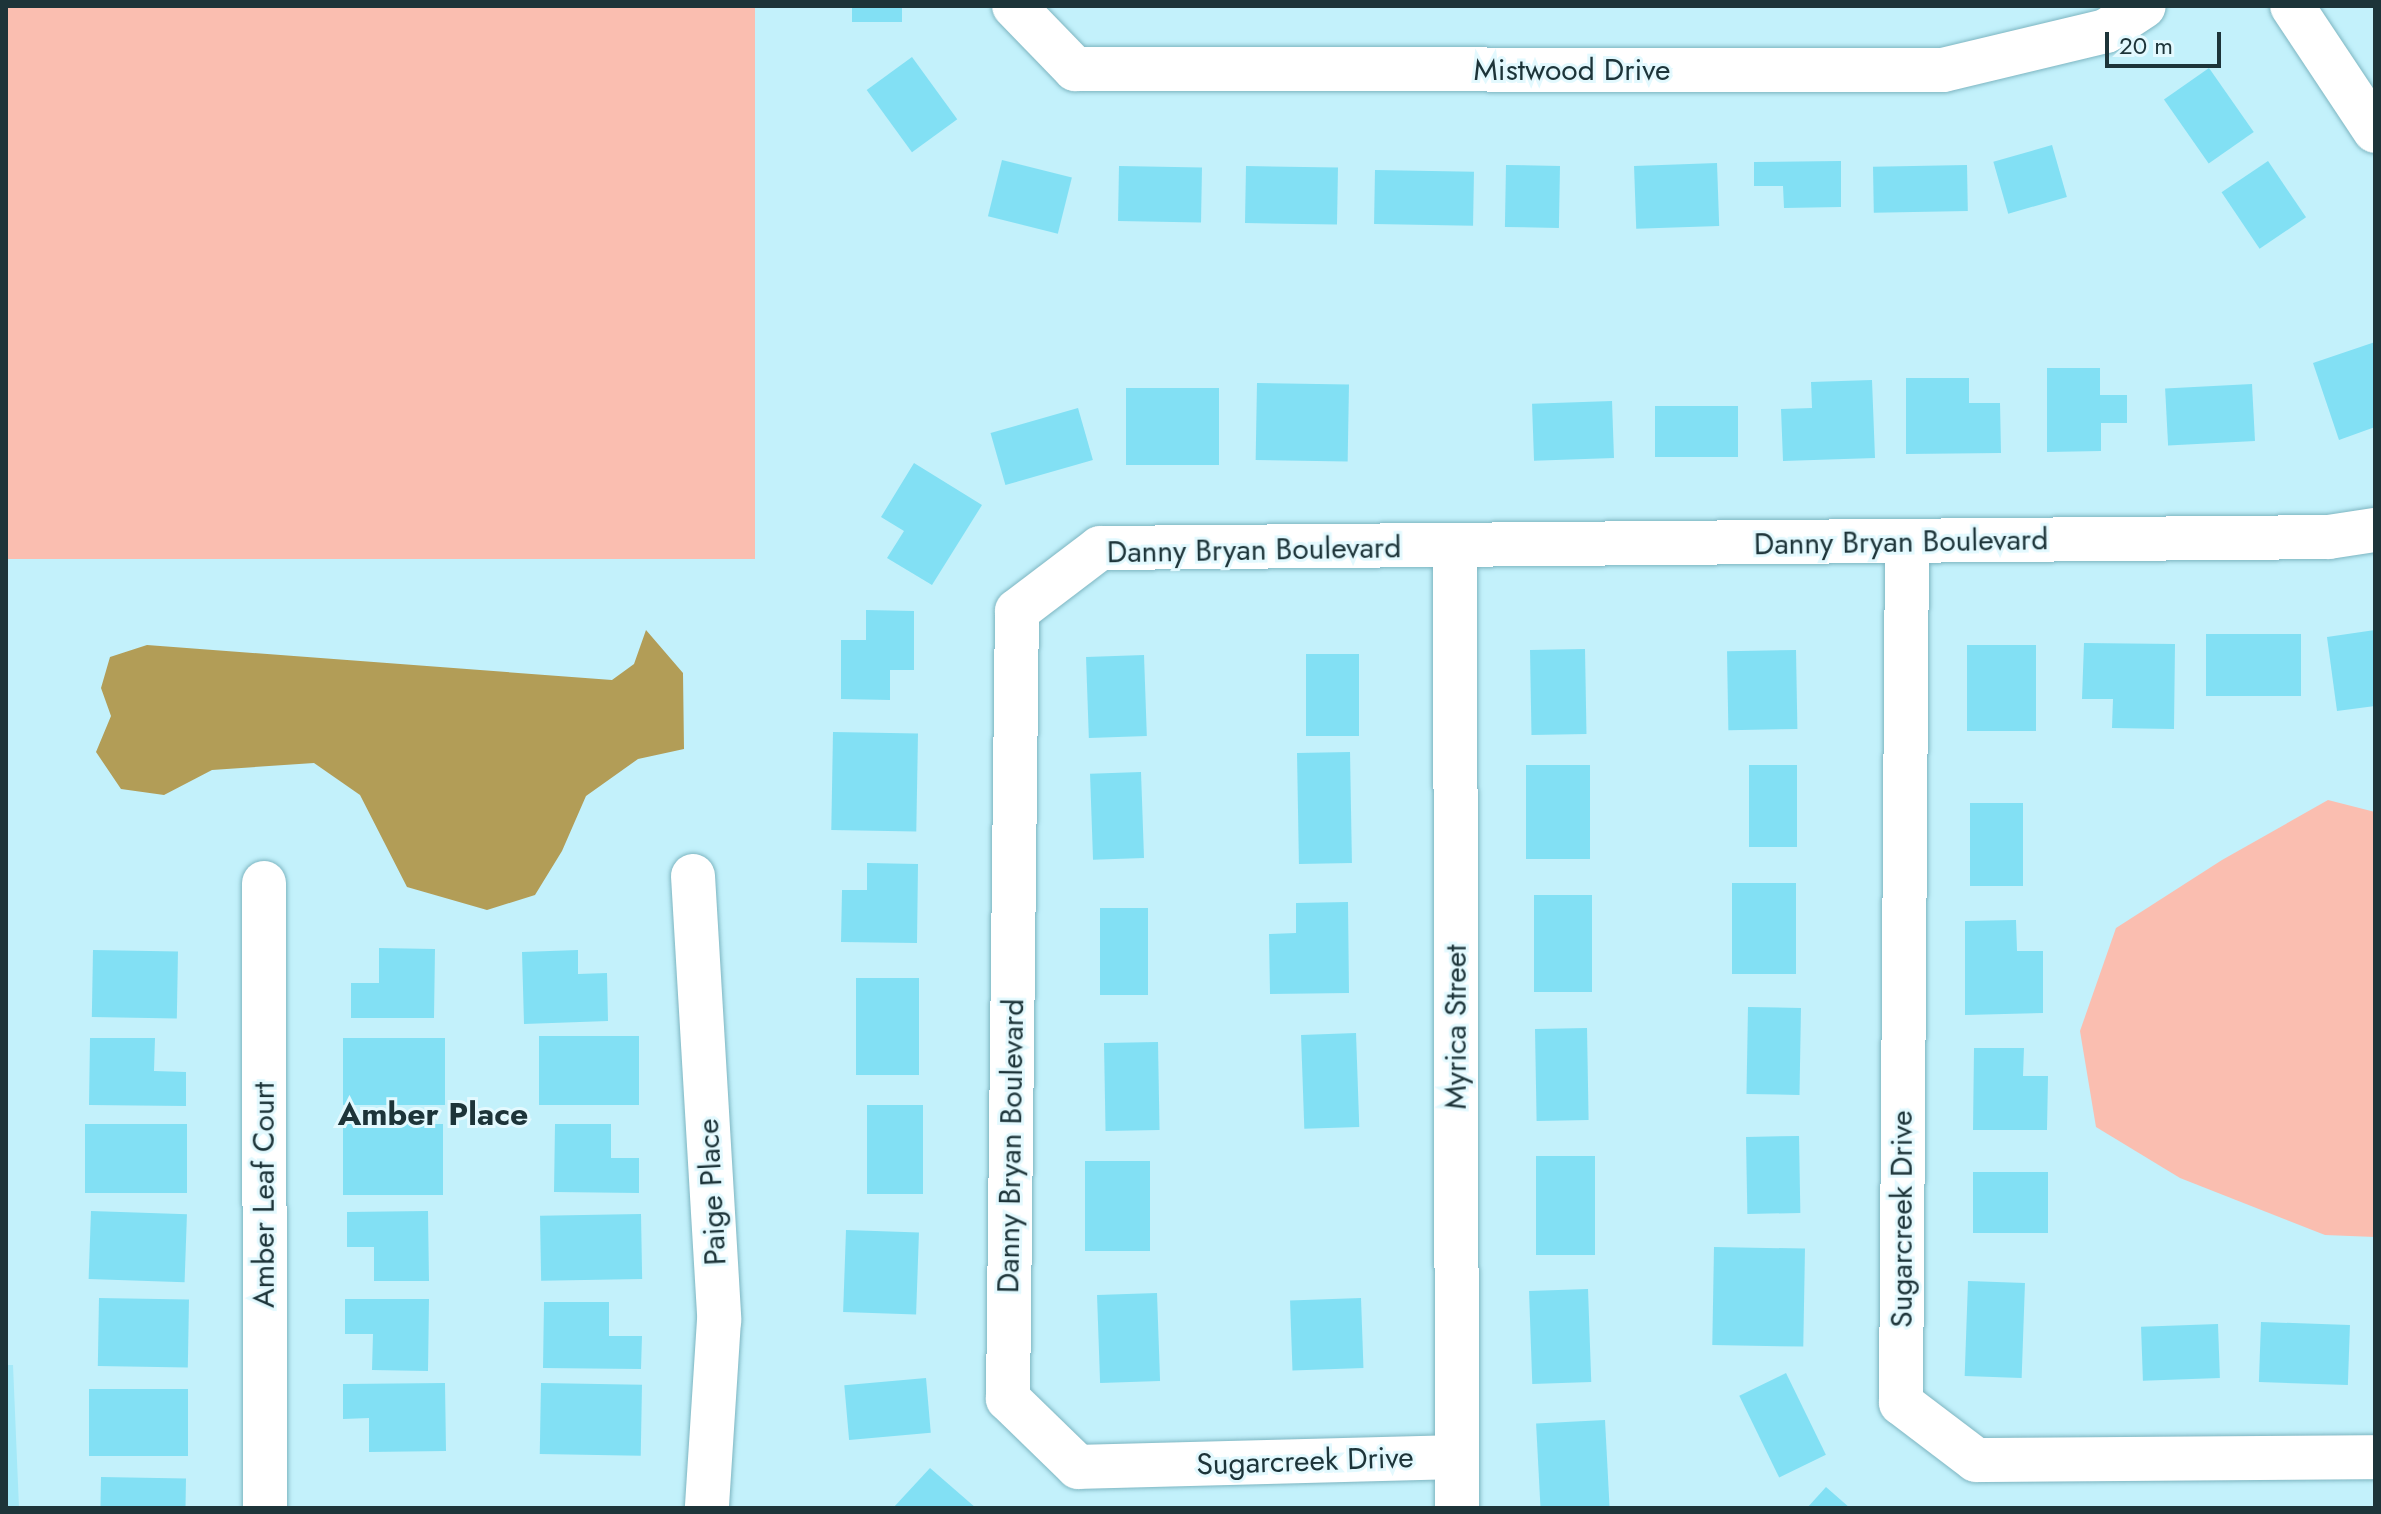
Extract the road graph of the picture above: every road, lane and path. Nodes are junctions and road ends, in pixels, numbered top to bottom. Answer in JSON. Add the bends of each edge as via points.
{"nodes":[{"id":1,"x":1014,"y":6,"type":"edge"},
{"id":2,"x":2144,"y":6,"type":"edge"},
{"id":3,"x":2292,"y":6,"type":"edge"},
{"id":4,"x":2375,"y":131,"type":"edge"},
{"id":5,"x":2375,"y":530,"type":"edge"},
{"id":6,"x":1907,"y":542,"type":"junction"},
{"id":7,"x":1455,"y":547,"type":"junction"},
{"id":8,"x":693,"y":876,"type":"dead end"},
{"id":9,"x":264,"y":883,"type":"dead end"},
{"id":10,"x":1456,"y":1457,"type":"junction"},
{"id":11,"x":2375,"y":1457,"type":"edge"},
{"id":12,"x":1153,"y":1465,"type":"joint"},
{"id":13,"x":265,"y":1508,"type":"edge"},
{"id":14,"x":707,"y":1508,"type":"edge"},
{"id":15,"x":1457,"y":1508,"type":"edge"}],
"edges":[{"from":1,"to":2,"type":"street","name":"Mistwood Drive","via":[[1075,69],[1864,70],[1943,70],[2106,31]]},
{"from":3,"to":4,"type":"street"},
{"from":5,"to":6,"type":"street","name":"Danny Bryan Boulevard","via":[[2329,537]]},
{"from":6,"to":7,"type":"street","name":"Danny Bryan Boulevard"},
{"from":6,"to":11,"type":"street","name":"Sugarcreek Drive","via":[[1901,1403],[1976,1460]]},
{"from":7,"to":10,"type":"street","name":"Myrica Street"},
{"from":7,"to":12,"type":"street","name":"Danny Bryan Boulevard","via":[[1100,548],[1017,611],[1008,1399],[1078,1467]]},
{"from":8,"to":14,"type":"street","name":"Paige Place","via":[[719,1320]]},
{"from":9,"to":13,"type":"street","name":"Amber Leaf Court"},
{"from":10,"to":12,"type":"street","name":"Sugarcreek Drive"},
{"from":10,"to":15,"type":"street","name":"Myrica Street"}]}
